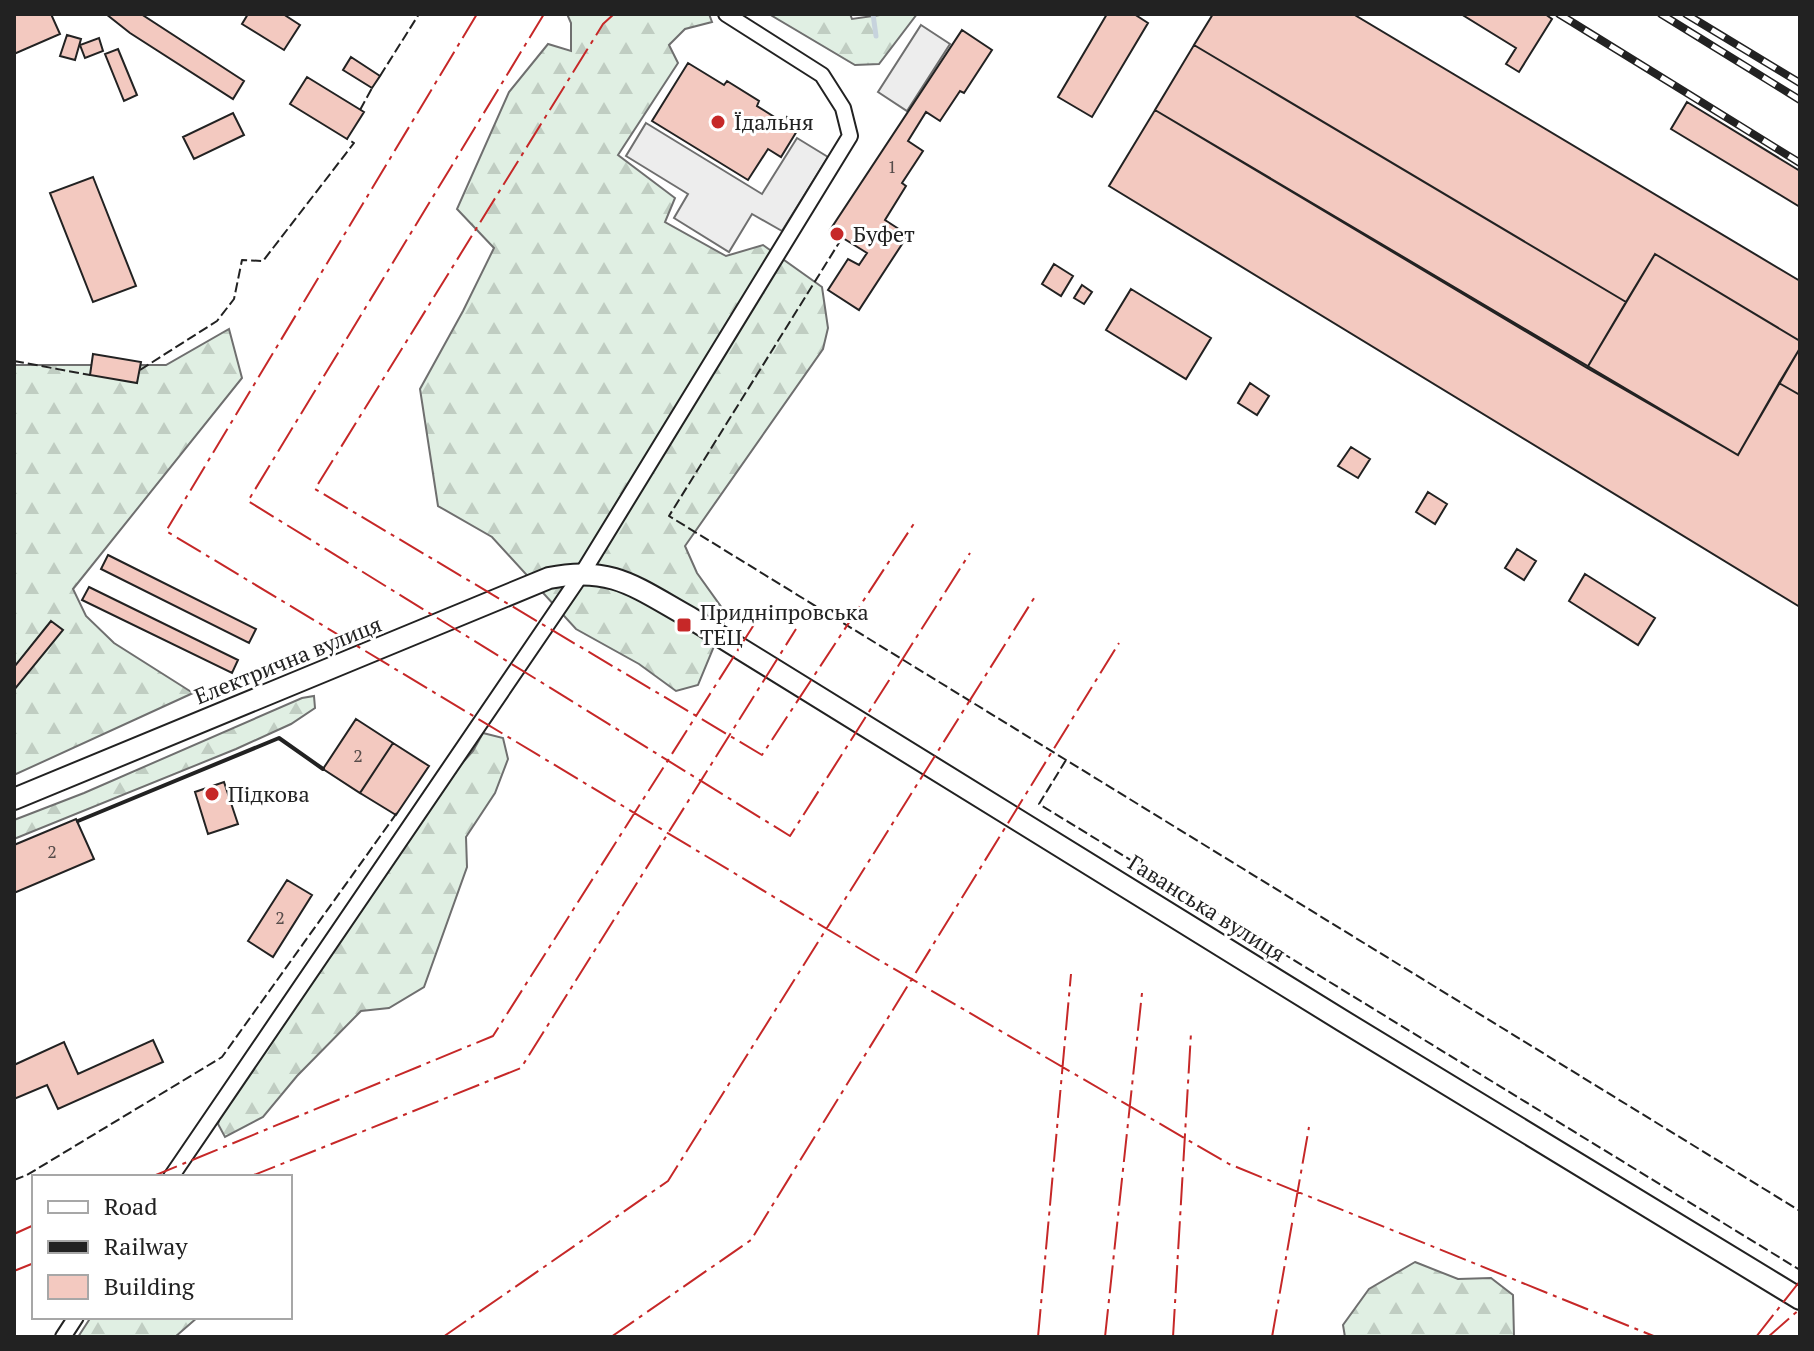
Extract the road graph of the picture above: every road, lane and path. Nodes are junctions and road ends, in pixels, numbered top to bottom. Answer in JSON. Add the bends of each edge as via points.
{"nodes":[{"id":1,"x":726,"y":14,"type":"edge"},
{"id":2,"x":583,"y":572,"type":"junction"},
{"id":3,"x":14,"y":799,"type":"edge"},
{"id":4,"x":172,"y":1175,"type":"edge"},
{"id":5,"x":1800,"y":1299,"type":"edge"},
{"id":6,"x":75,"y":1319,"type":"edge"},
{"id":7,"x":63,"y":1337,"type":"edge"}],
"edges":[{"from":1,"to":2,"type":"street","via":[[822,75],[843,108],[850,136]]},
{"from":2,"to":3,"type":"street","name":"Електрична вулиця","via":[[549,578]]},
{"from":2,"to":4,"type":"street"},
{"from":2,"to":5,"type":"street","name":"Гаванська вулиця","via":[[629,583],[689,617]]},
{"from":6,"to":7,"type":"street"}]}
